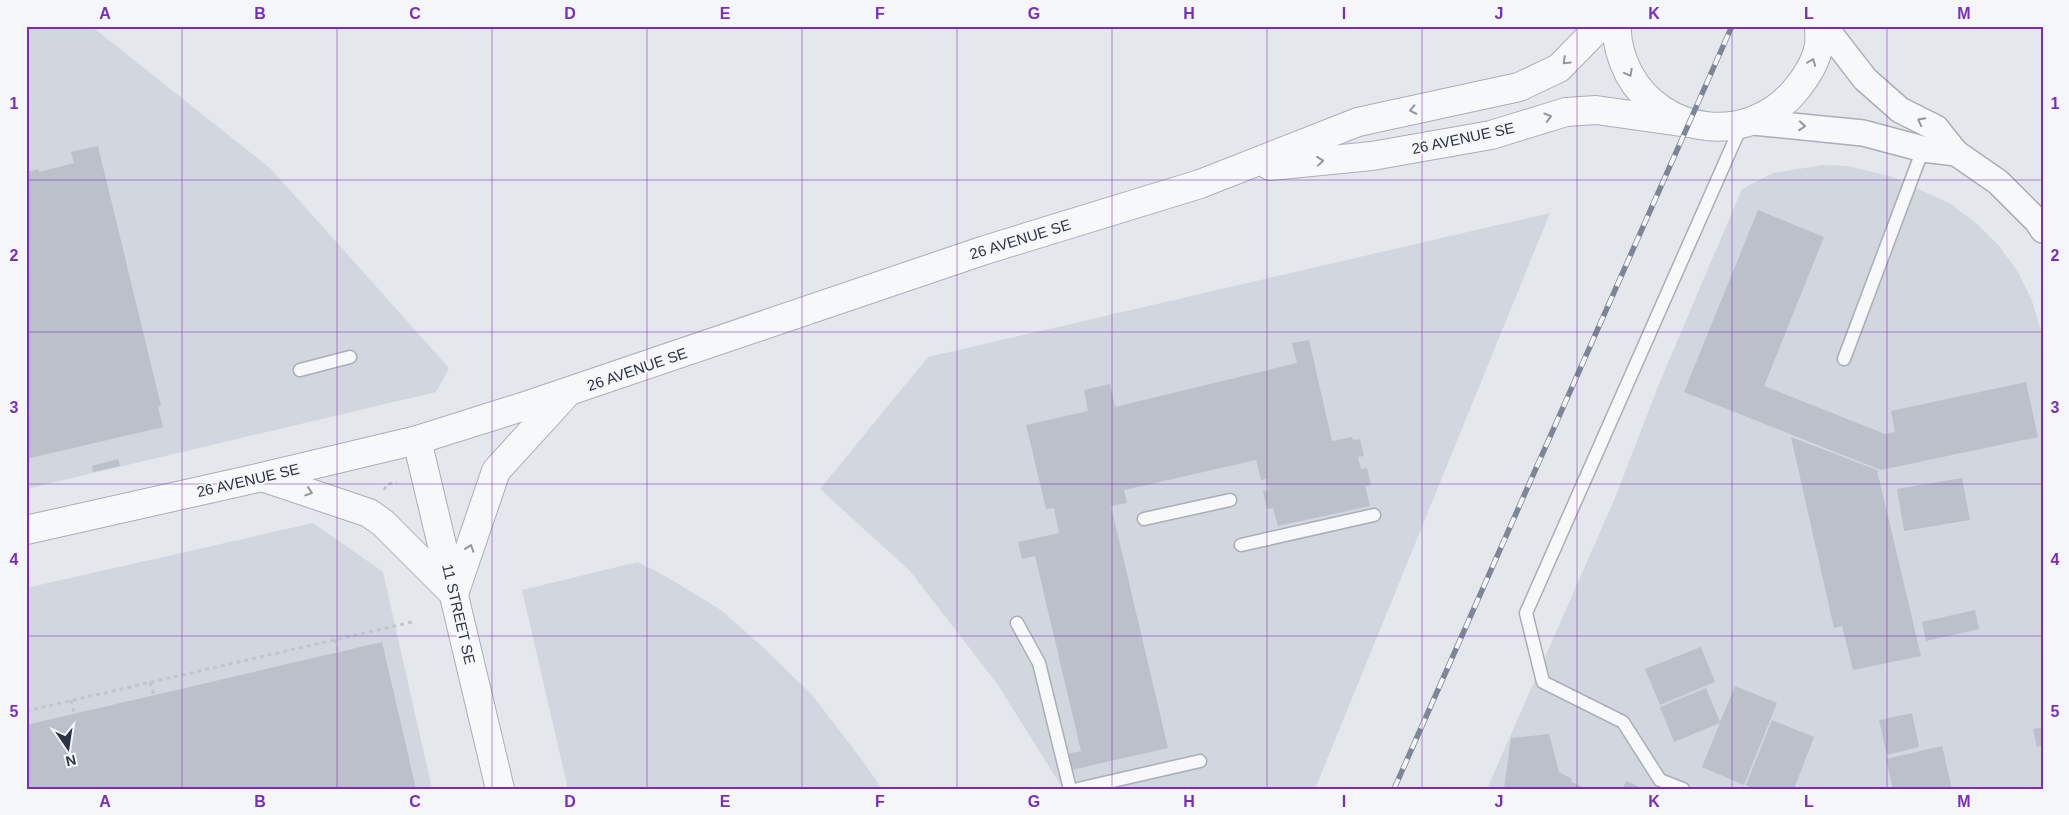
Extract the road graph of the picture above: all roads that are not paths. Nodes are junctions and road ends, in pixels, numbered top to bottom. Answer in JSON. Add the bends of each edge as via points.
{"nodes":[{"id":1,"x":1600,"y":26,"type":"edge"},
{"id":2,"x":1617,"y":26,"type":"edge"},
{"id":3,"x":1819,"y":26,"type":"edge"},
{"id":4,"x":1824,"y":26,"type":"edge"},
{"id":5,"x":1688,"y":123,"type":"junction"},
{"id":6,"x":1748,"y":123,"type":"junction"},
{"id":7,"x":1923,"y":150,"type":"junction"},
{"id":8,"x":1956,"y":153,"type":"junction"},
{"id":9,"x":1236,"y":170,"type":"junction"},
{"id":10,"x":2043,"y":230,"type":"edge"},
{"id":11,"x":350,"y":357,"type":"dead end"},
{"id":12,"x":1844,"y":359,"type":"dead end"},
{"id":13,"x":300,"y":370,"type":"dead end"},
{"id":14,"x":568,"y":392,"type":"junction"},
{"id":15,"x":417,"y":440,"type":"junction"},
{"id":16,"x":262,"y":478,"type":"junction"},
{"id":17,"x":1230,"y":500,"type":"dead end"},
{"id":18,"x":1374,"y":515,"type":"dead end"},
{"id":19,"x":1144,"y":520,"type":"dead end"},
{"id":20,"x":26,"y":530,"type":"edge"},
{"id":21,"x":1240,"y":545,"type":"dead end"},
{"id":22,"x":454,"y":594,"type":"junction"},
{"id":23,"x":1017,"y":623,"type":"dead end"},
{"id":24,"x":1200,"y":761,"type":"dead end"},
{"id":25,"x":500,"y":789,"type":"edge"},
{"id":26,"x":1070,"y":789,"type":"edge"},
{"id":27,"x":1078,"y":789,"type":"edge"},
{"id":28,"x":1683,"y":789,"type":"edge"}],
"edges":[{"from":1,"to":9,"type":"street","name":"26 AVENUE SE","one_way":true,"via":[[1559,68],[1519,87],[1358,122]]},
{"from":2,"to":5,"type":"street","one_way":true,"via":[[1622,61],[1636,86],[1655,106]]},
{"from":6,"to":3,"type":"street","one_way":true,"via":[[1783,105],[1806,79],[1819,46]]},
{"from":8,"to":4,"type":"street","one_way":true,"via":[[1936,128],[1900,110],[1865,79]]},
{"from":5,"to":6,"type":"street","name":"26 AVENUE SE","via":[[1729,127]]},
{"from":9,"to":5,"type":"street","name":"26 AVENUE SE","one_way":true,"via":[[1372,156],[1491,135],[1566,112],[1596,110]]},
{"from":6,"to":7,"type":"street","one_way":true,"via":[[1863,133]]},
{"from":6,"to":28,"type":"lane","via":[[1526,613],[1543,682],[1623,722],[1660,780]]},
{"from":7,"to":8,"type":"street"},
{"from":7,"to":12,"type":"lane"},
{"from":8,"to":10,"type":"street","via":[[1998,182]]},
{"from":9,"to":14,"type":"street","name":"26 AVENUE SE","via":[[985,250]]},
{"from":11,"to":13,"type":"lane"},
{"from":14,"to":15,"type":"street","name":"26 AVENUE SE"},
{"from":22,"to":14,"type":"street","one_way":true,"via":[[496,471]]},
{"from":15,"to":16,"type":"street","name":"26 AVENUE SE"},
{"from":15,"to":22,"type":"street","name":"11 STREET SE"},
{"from":16,"to":20,"type":"street","name":"26 AVENUE SE"},
{"from":16,"to":22,"type":"street","one_way":true,"via":[[368,513],[383,523]]},
{"from":17,"to":19,"type":"lane"},
{"from":18,"to":21,"type":"lane"},
{"from":22,"to":25,"type":"street","name":"11 STREET SE"},
{"from":23,"to":26,"type":"lane","via":[[1039,663]]},
{"from":24,"to":27,"type":"lane"}]}
